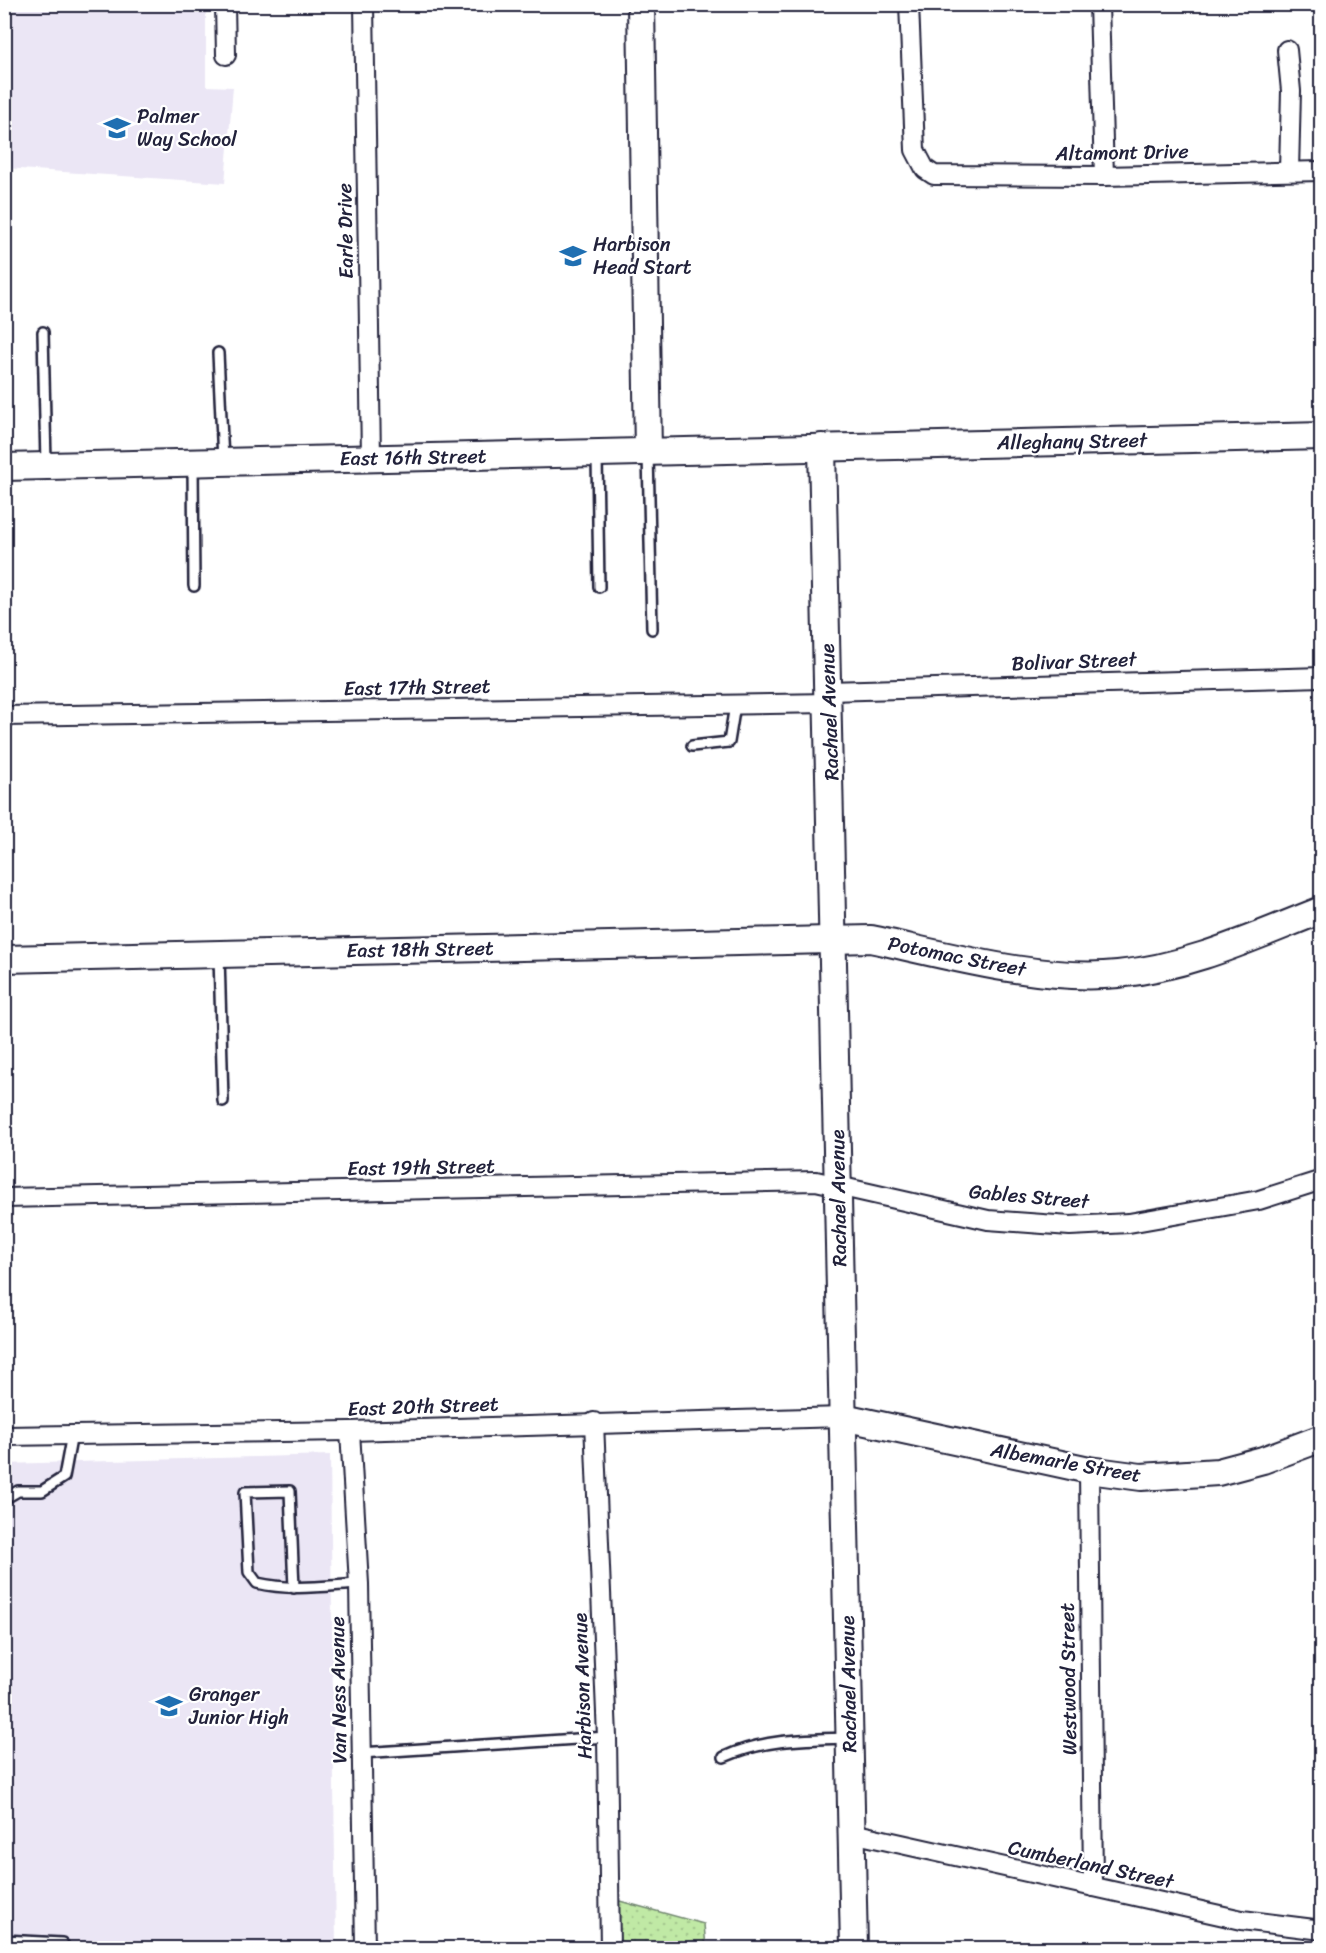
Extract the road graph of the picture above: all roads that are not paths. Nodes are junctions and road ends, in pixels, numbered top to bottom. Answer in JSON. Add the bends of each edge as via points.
{"nodes":[{"id":1,"x":225,"y":4,"type":"edge"},
{"id":2,"x":364,"y":4,"type":"edge"},
{"id":3,"x":641,"y":4,"type":"edge"},
{"id":4,"x":909,"y":4,"type":"edge"},
{"id":5,"x":1099,"y":4,"type":"edge"},
{"id":6,"x":1287,"y":50,"type":"dead end"},
{"id":7,"x":226,"y":55,"type":"dead end"},
{"id":8,"x":1289,"y":171,"type":"junction"},
{"id":9,"x":1322,"y":171,"type":"edge"},
{"id":10,"x":1104,"y":176,"type":"junction"},
{"id":11,"x":43,"y":332,"type":"dead end"},
{"id":12,"x":219,"y":353,"type":"dead end"},
{"id":13,"x":1322,"y":436,"type":"edge"},
{"id":14,"x":822,"y":447,"type":"junction"},
{"id":15,"x":648,"y":452,"type":"junction"},
{"id":16,"x":597,"y":454,"type":"junction"},
{"id":17,"x":371,"y":457,"type":"junction"},
{"id":18,"x":223,"y":461,"type":"junction"},
{"id":19,"x":193,"y":462,"type":"junction"},
{"id":20,"x":46,"y":466,"type":"junction"},
{"id":21,"x":4,"y":467,"type":"edge"},
{"id":22,"x":194,"y":586,"type":"dead end"},
{"id":23,"x":599,"y":587,"type":"dead end"},
{"id":24,"x":652,"y":629,"type":"dead end"},
{"id":25,"x":1322,"y":677,"type":"edge"},
{"id":26,"x":829,"y":697,"type":"junction"},
{"id":27,"x":735,"y":705,"type":"junction"},
{"id":28,"x":4,"y":716,"type":"edge"},
{"id":29,"x":692,"y":746,"type":"dead end"},
{"id":30,"x":1322,"y":910,"type":"edge"},
{"id":31,"x":835,"y":938,"type":"junction"},
{"id":32,"x":219,"y":953,"type":"junction"},
{"id":33,"x":4,"y":959,"type":"edge"},
{"id":34,"x":223,"y":1101,"type":"dead end"},
{"id":35,"x":1322,"y":1180,"type":"edge"},
{"id":36,"x":838,"y":1186,"type":"junction"},
{"id":37,"x":4,"y":1198,"type":"edge"},
{"id":38,"x":843,"y":1418,"type":"junction"},
{"id":39,"x":594,"y":1422,"type":"junction"},
{"id":40,"x":350,"y":1431,"type":"junction"},
{"id":41,"x":72,"y":1434,"type":"junction"},
{"id":42,"x":4,"y":1436,"type":"edge"},
{"id":43,"x":1322,"y":1438,"type":"edge"},
{"id":44,"x":1089,"y":1470,"type":"junction"},
{"id":45,"x":4,"y":1499,"type":"edge"},
{"id":46,"x":359,"y":1584,"type":"junction"},
{"id":47,"x":294,"y":1588,"type":"junction"},
{"id":48,"x":607,"y":1737,"type":"junction"},
{"id":49,"x":849,"y":1738,"type":"junction"},
{"id":50,"x":361,"y":1753,"type":"junction"},
{"id":51,"x":724,"y":1757,"type":"dead end"},
{"id":52,"x":852,"y":1833,"type":"junction"},
{"id":53,"x":1093,"y":1887,"type":"junction"},
{"id":54,"x":1322,"y":1930,"type":"edge"},
{"id":55,"x":4,"y":1940,"type":"edge"},
{"id":56,"x":66,"y":1948,"type":"edge"},
{"id":57,"x":365,"y":1948,"type":"edge"},
{"id":58,"x":610,"y":1948,"type":"edge"},
{"id":59,"x":854,"y":1948,"type":"edge"}],
"edges":[{"from":1,"to":7,"type":"street"},
{"from":2,"to":17,"type":"street","name":"Earle Drive"},
{"from":3,"to":15,"type":"street"},
{"from":4,"to":10,"type":"street","name":"Altamont Drive","via":[[915,150],[925,169],[934,175]]},
{"from":5,"to":10,"type":"street"},
{"from":6,"to":8,"type":"street","via":[[1291,91]]},
{"from":8,"to":9,"type":"street","name":"Altamont Drive"},
{"from":8,"to":10,"type":"street","name":"Altamont Drive"},
{"from":11,"to":20,"type":"lane"},
{"from":12,"to":18,"type":"lane"},
{"from":13,"to":14,"type":"street","name":"Alleghany Street"},
{"from":14,"to":15,"type":"street","name":"East 16th Street"},
{"from":14,"to":26,"type":"street","name":"Rachael Avenue"},
{"from":15,"to":16,"type":"street","name":"East 16th Street"},
{"from":15,"to":24,"type":"lane"},
{"from":16,"to":17,"type":"street","name":"East 16th Street"},
{"from":16,"to":23,"type":"lane"},
{"from":17,"to":18,"type":"street","name":"East 16th Street"},
{"from":18,"to":19,"type":"street","name":"East 16th Street"},
{"from":19,"to":20,"type":"street","name":"East 16th Street"},
{"from":19,"to":22,"type":"lane"},
{"from":20,"to":21,"type":"street","name":"East 16th Street"},
{"from":25,"to":26,"type":"street","name":"Bolivar Street"},
{"from":26,"to":27,"type":"street","name":"East 17th Street"},
{"from":26,"to":31,"type":"street","name":"Rachael Avenue"},
{"from":27,"to":28,"type":"street","name":"East 17th Street"},
{"from":27,"to":29,"type":"lane","via":[[729,742]]},
{"from":30,"to":31,"type":"street","name":"Potomac Street","via":[[1198,958],[1117,975],[1002,968],[871,939]]},
{"from":31,"to":32,"type":"street","name":"East 18th Street"},
{"from":31,"to":36,"type":"street","name":"Rachael Avenue"},
{"from":32,"to":33,"type":"street","name":"East 18th Street"},
{"from":32,"to":34,"type":"lane"},
{"from":35,"to":36,"type":"street","name":"Gables Street","via":[[1259,1200],[1130,1223],[1070,1226],[988,1220]]},
{"from":36,"to":37,"type":"street","name":"East 19th Street","via":[[816,1181]]},
{"from":36,"to":38,"type":"street","name":"Rachael Avenue"},
{"from":38,"to":39,"type":"street","name":"East 20th Street"},
{"from":38,"to":44,"type":"street","name":"Albemarle Street"},
{"from":38,"to":49,"type":"street","name":"Rachael Avenue"},
{"from":39,"to":40,"type":"street","name":"East 20th Street"},
{"from":39,"to":48,"type":"street","name":"Harbison Avenue"},
{"from":40,"to":41,"type":"street","name":"East 20th Street"},
{"from":40,"to":46,"type":"street","name":"Van Ness Avenue"},
{"from":41,"to":42,"type":"street","name":"East 20th Street"},
{"from":41,"to":45,"type":"lane","via":[[64,1477],[42,1491],[18,1491]]},
{"from":43,"to":44,"type":"street","name":"Albemarle Street","via":[[1241,1467],[1193,1475],[1141,1477]]},
{"from":44,"to":53,"type":"street","name":"Westwood Street"},
{"from":46,"to":47,"type":"lane"},
{"from":46,"to":50,"type":"street","name":"Van Ness Avenue"},
{"from":47,"to":47,"type":"lane","via":[[257,1583],[249,1572],[245,1492],[290,1491]]},
{"from":48,"to":50,"type":"lane"},
{"from":48,"to":58,"type":"street","name":"Harbison Avenue"},
{"from":49,"to":51,"type":"lane","via":[[764,1743]]},
{"from":49,"to":52,"type":"street","name":"Rachael Avenue"},
{"from":50,"to":57,"type":"street","name":"Van Ness Avenue"},
{"from":52,"to":53,"type":"street","name":"Cumberland Street"},
{"from":52,"to":59,"type":"street","name":"Rachael Avenue"},
{"from":53,"to":54,"type":"street","name":"Cumberland Street","via":[[1242,1920]]},
{"from":55,"to":56,"type":"lane","via":[[62,1943]]}]}
